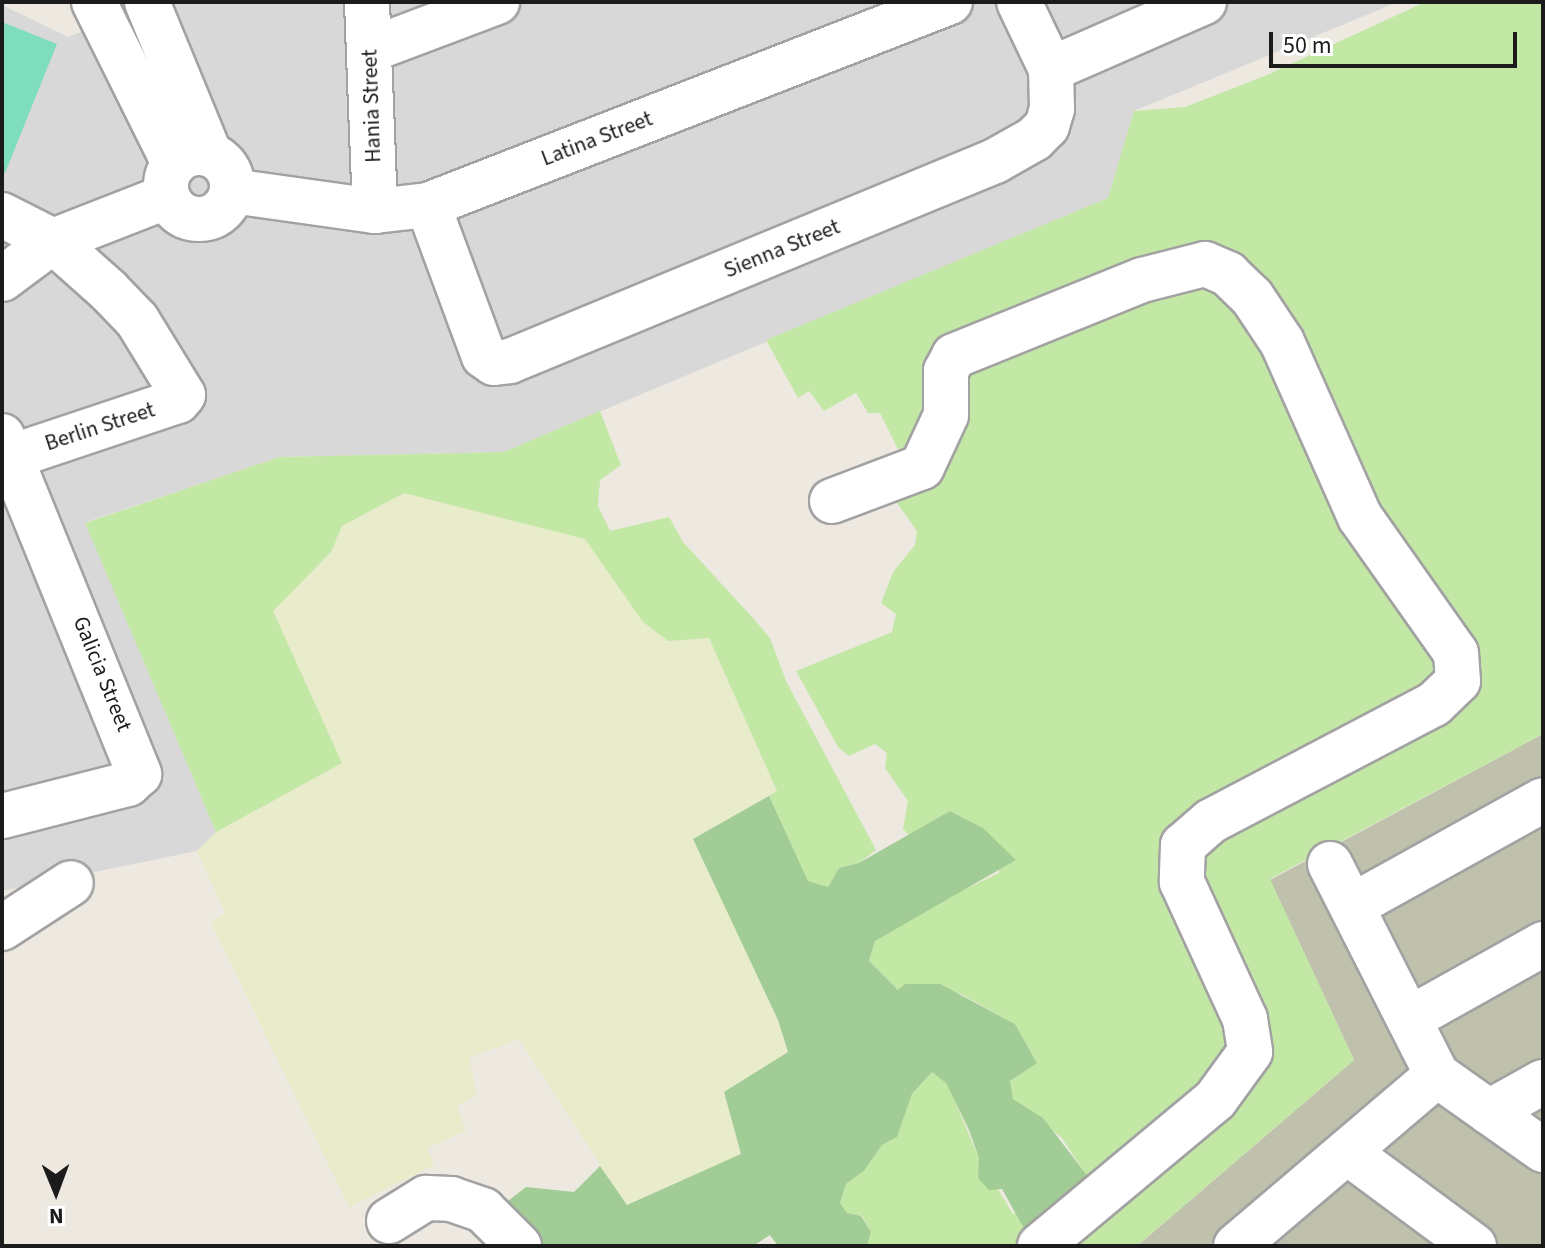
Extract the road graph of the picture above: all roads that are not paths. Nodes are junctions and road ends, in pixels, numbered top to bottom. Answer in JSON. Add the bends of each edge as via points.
{"nodes":[{"id":1,"x":94,"y":2,"type":"edge"},
{"id":2,"x":367,"y":2,"type":"edge"},
{"id":3,"x":497,"y":2,"type":"edge"},
{"id":4,"x":950,"y":2,"type":"edge"},
{"id":5,"x":1019,"y":2,"type":"edge"},
{"id":6,"x":1189,"y":5,"type":"edge"},
{"id":7,"x":151,"y":12,"type":"edge"},
{"id":8,"x":114,"y":41,"type":"junction"},
{"id":9,"x":370,"y":50,"type":"junction"},
{"id":10,"x":1052,"y":89,"type":"junction"},
{"id":11,"x":196,"y":176,"type":"junction"},
{"id":12,"x":428,"y":205,"type":"junction"},
{"id":13,"x":375,"y":211,"type":"junction"},
{"id":14,"x":2,"y":215,"type":"edge"},
{"id":15,"x":53,"y":241,"type":"junction"},
{"id":16,"x":2,"y":279,"type":"edge"},
{"id":17,"x":8,"y":444,"type":"edge"},
{"id":18,"x":832,"y":501,"type":"dead end"},
{"id":19,"x":1543,"y":800,"type":"edge"},
{"id":20,"x":3,"y":814,"type":"edge"},
{"id":21,"x":1330,"y":864,"type":"dead end"},
{"id":22,"x":71,"y":883,"type":"dead end"},
{"id":23,"x":1352,"y":906,"type":"junction"},
{"id":24,"x":2,"y":928,"type":"edge"},
{"id":25,"x":1543,"y":944,"type":"edge"},
{"id":26,"x":1409,"y":1019,"type":"junction"},
{"id":27,"x":1437,"y":1075,"type":"junction"},
{"id":28,"x":1543,"y":1082,"type":"edge"},
{"id":29,"x":1489,"y":1112,"type":"junction"},
{"id":30,"x":1543,"y":1150,"type":"edge"},
{"id":31,"x":1347,"y":1152,"type":"junction"},
{"id":32,"x":389,"y":1221,"type":"dead end"},
{"id":33,"x":1252,"y":1242,"type":"edge"},
{"id":34,"x":519,"y":1246,"type":"edge"},
{"id":35,"x":1040,"y":1246,"type":"edge"},
{"id":36,"x":1474,"y":1246,"type":"edge"}],
"edges":[{"from":1,"to":8,"type":"street"},
{"from":2,"to":9,"type":"street","name":"Hania Street"},
{"from":3,"to":9,"type":"street"},
{"from":4,"to":12,"type":"street","name":"Latina Street"},
{"from":5,"to":10,"type":"street"},
{"from":6,"to":10,"type":"street"},
{"from":7,"to":8,"type":"street"},
{"from":7,"to":11,"type":"street"},
{"from":8,"to":11,"type":"street"},
{"from":9,"to":13,"type":"street","name":"Hania Street"},
{"from":10,"to":12,"type":"street","name":"Sienna Street","via":[[1047,126],[995,161],[510,361],[494,363],[484,356]]},
{"from":11,"to":13,"type":"street","name":"Latina Street"},
{"from":11,"to":15,"type":"street"},
{"from":12,"to":13,"type":"street","name":"Latina Street"},
{"from":14,"to":15,"type":"street"},
{"from":15,"to":16,"type":"street"},
{"from":15,"to":17,"type":"street","name":"Berlin Street","via":[[137,320],[183,395],[178,401]]},
{"from":17,"to":20,"type":"street","name":"Galicia Street","via":[[139,774],[128,784]]},
{"from":18,"to":35,"type":"street","via":[[922,467],[935,449],[946,415],[946,371],[954,356],[1142,280],[1205,264],[1228,274],[1282,342],[1360,517],[1456,653],[1458,681],[1434,704],[1211,821],[1183,845],[1182,882],[1245,1019],[1250,1052],[1215,1100]]},
{"from":19,"to":23,"type":"street"},
{"from":21,"to":23,"type":"street"},
{"from":22,"to":24,"type":"street"},
{"from":23,"to":26,"type":"street"},
{"from":25,"to":26,"type":"street"},
{"from":26,"to":27,"type":"street"},
{"from":27,"to":29,"type":"street"},
{"from":27,"to":31,"type":"street"},
{"from":28,"to":29,"type":"street"},
{"from":29,"to":30,"type":"street"},
{"from":31,"to":33,"type":"street"},
{"from":31,"to":36,"type":"street"},
{"from":32,"to":34,"type":"street","via":[[426,1198],[451,1199],[483,1210]]}]}
